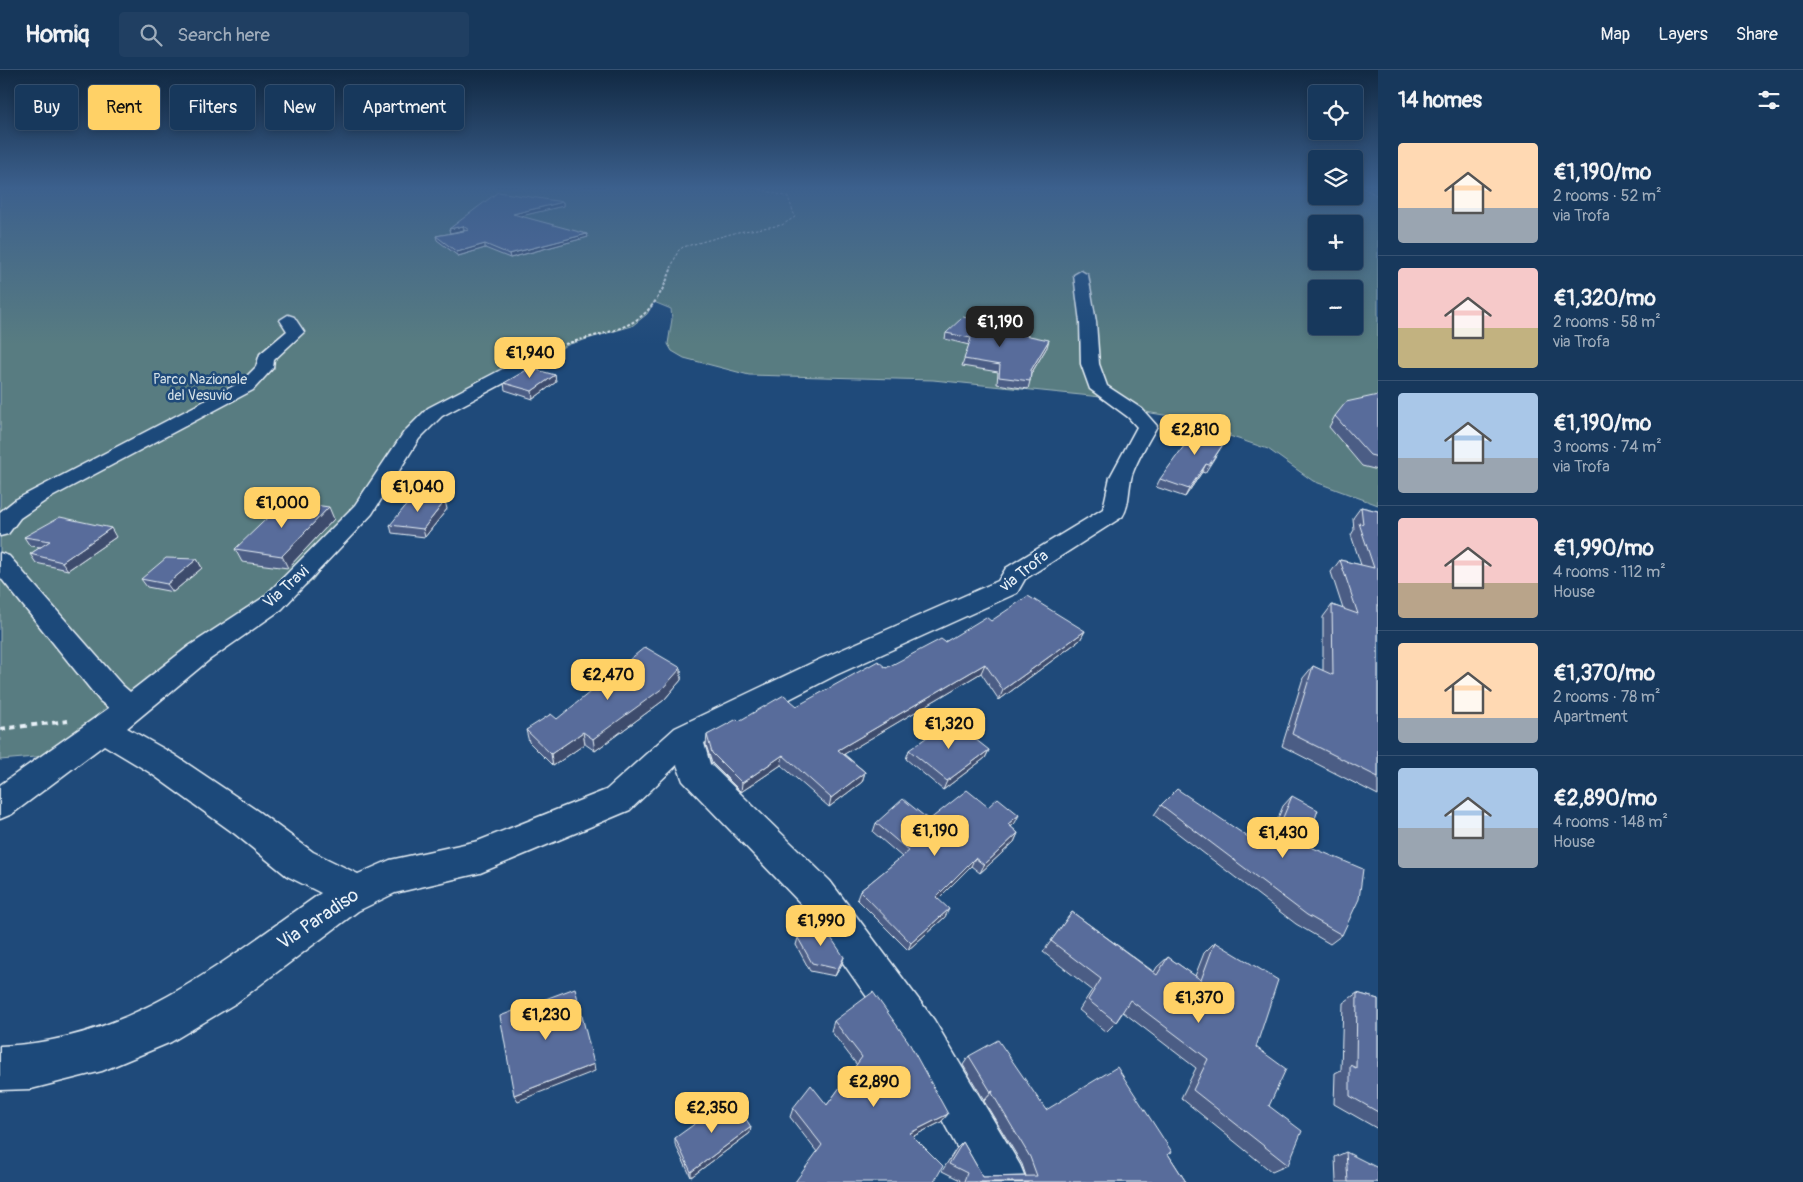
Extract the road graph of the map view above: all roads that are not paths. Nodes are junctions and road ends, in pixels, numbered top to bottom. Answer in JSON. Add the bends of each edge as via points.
{"nodes":[{"id":1,"x":1081,"y":275,"type":"dead end"},
{"id":2,"x":288,"y":320,"type":"dead end"},
{"id":3,"x":549,"y":352,"type":"road end"},
{"id":4,"x":0,"y":529,"type":"edge"},
{"id":5,"x":0,"y":561,"type":"edge"},
{"id":6,"x":130,"y":709,"type":"junction"},
{"id":7,"x":87,"y":725,"type":"junction"},
{"id":8,"x":686,"y":737,"type":"junction"},
{"id":9,"x":0,"y":804,"type":"edge"},
{"id":10,"x":357,"y":892,"type":"junction"},
{"id":11,"x":0,"y":1068,"type":"edge"},
{"id":12,"x":1003,"y":1182,"type":"edge"}],
"edges":[{"from":1,"to":8,"type":"street","name":"via Trofa","via":[[1090,364],[1099,389],[1135,413],[1147,426],[1123,469],[1116,488],[1114,512],[1016,574],[1008,587],[826,668]]},
{"from":2,"to":4,"type":"street","via":[[296,332],[266,358],[264,368],[247,386],[40,494],[3,521]]},
{"from":3,"to":6,"type":"street","name":"Via Travi","via":[[435,412],[412,436],[364,509],[273,603],[199,652]]},
{"from":5,"to":6,"type":"street","via":[[111,693]]},
{"from":6,"to":7,"type":"street","name":"Via Travi"},
{"from":7,"to":9,"type":"street","name":"Via Travi"},
{"from":7,"to":10,"type":"street","via":[[161,763],[300,864]]},
{"from":8,"to":10,"type":"street","name":"Via Paradiso","via":[[618,800],[480,857],[390,877]]},
{"from":8,"to":12,"type":"street","via":[[695,771],[817,894],[919,1035]]},
{"from":10,"to":11,"type":"street","name":"Via Paradiso","via":[[221,988],[156,1027],[102,1049],[31,1067]]}]}
